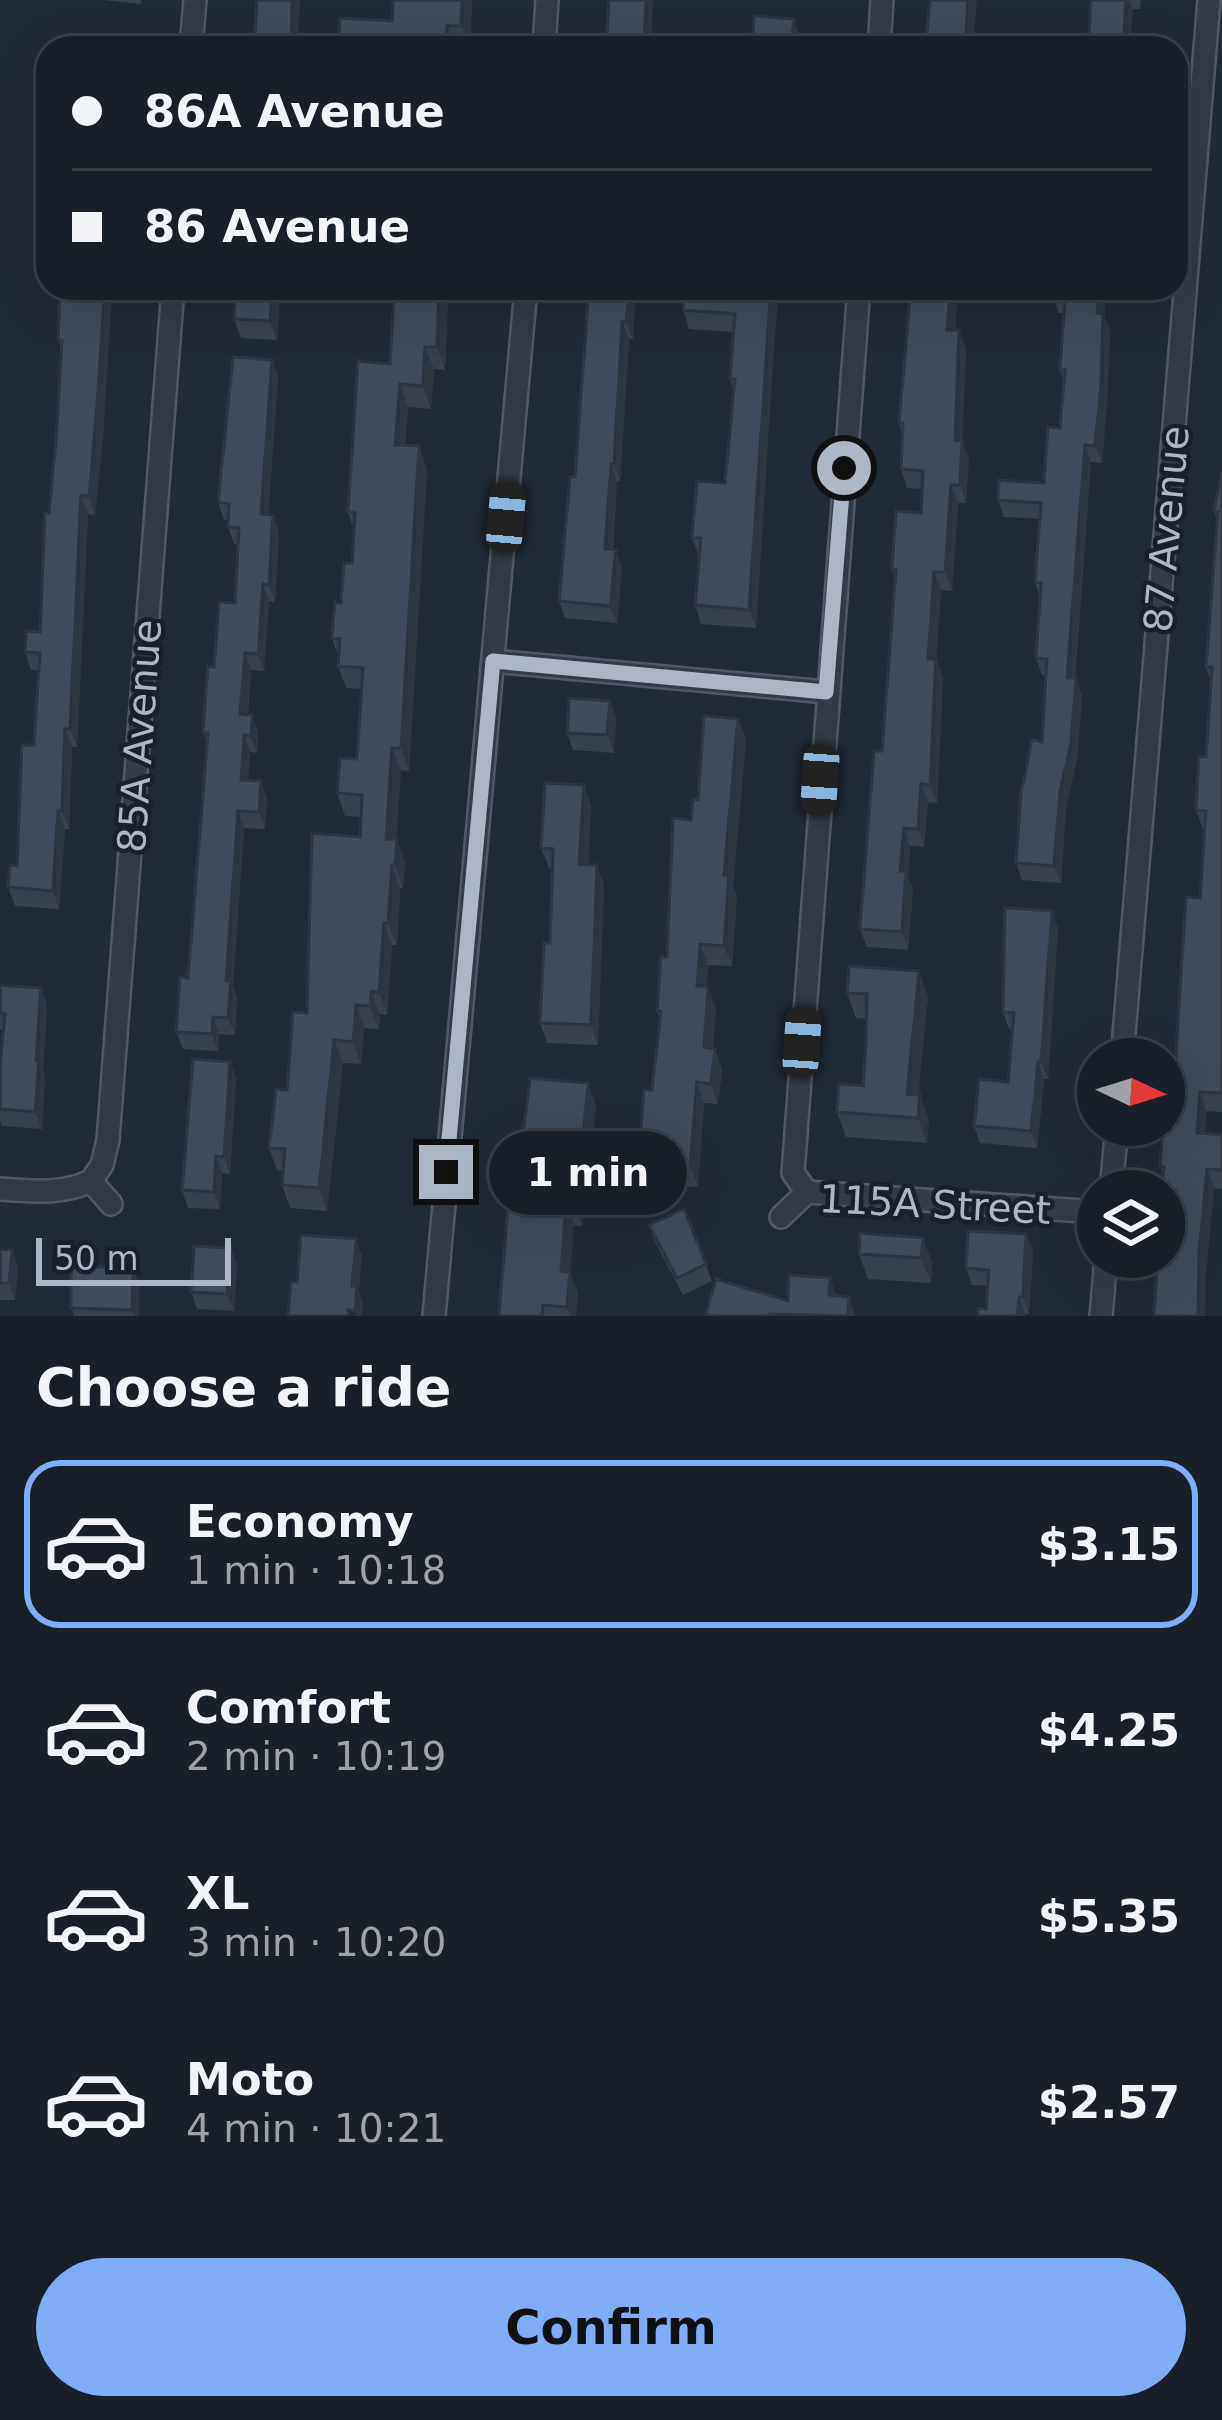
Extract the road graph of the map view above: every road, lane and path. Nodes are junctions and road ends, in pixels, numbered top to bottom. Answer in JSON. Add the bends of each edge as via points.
{"nodes":[{"id":1,"x":195,"y":0,"type":"edge"},
{"id":2,"x":547,"y":0,"type":"edge"},
{"id":3,"x":883,"y":0,"type":"edge"},
{"id":4,"x":1209,"y":0,"type":"edge"},
{"id":5,"x":192,"y":36,"type":"edge"},
{"id":6,"x":545,"y":36,"type":"edge"},
{"id":7,"x":880,"y":36,"type":"edge"},
{"id":8,"x":1188,"y":256,"type":"edge"},
{"id":9,"x":172,"y":300,"type":"edge"},
{"id":10,"x":525,"y":300,"type":"edge"},
{"id":11,"x":858,"y":300,"type":"edge"},
{"id":12,"x":1184,"y":300,"type":"edge"},
{"id":13,"x":493,"y":661,"type":"junction"},
{"id":14,"x":826,"y":692,"type":"junction"},
{"id":15,"x":1124,"y":1038,"type":"edge"},
{"id":16,"x":92,"y":1181,"type":"junction"},
{"id":17,"x":0,"y":1189,"type":"edge"},
{"id":18,"x":807,"y":1192,"type":"junction"},
{"id":19,"x":111,"y":1204,"type":"dead end"},
{"id":20,"x":1077,"y":1211,"type":"edge"},
{"id":21,"x":781,"y":1217,"type":"dead end"},
{"id":22,"x":1104,"y":1278,"type":"edge"},
{"id":23,"x":434,"y":1316,"type":"edge"},
{"id":24,"x":1101,"y":1316,"type":"edge"}],
"edges":[{"from":1,"to":5,"type":"street"},
{"from":2,"to":6,"type":"street"},
{"from":3,"to":7,"type":"street"},
{"from":4,"to":8,"type":"street","name":"87 Avenue"},
{"from":9,"to":16,"type":"street","name":"85A Avenue","via":[[108,1140]]},
{"from":10,"to":13,"type":"street"},
{"from":11,"to":14,"type":"street"},
{"from":12,"to":15,"type":"street","name":"87 Avenue"},
{"from":13,"to":14,"type":"street"},
{"from":13,"to":23,"type":"street"},
{"from":14,"to":18,"type":"street","via":[[793,1173]]},
{"from":16,"to":17,"type":"street","via":[[72,1190]]},
{"from":16,"to":19,"type":"street"},
{"from":18,"to":20,"type":"street","name":"115A Street"},
{"from":18,"to":21,"type":"street","name":"115A Street"},
{"from":22,"to":24,"type":"street"}]}
